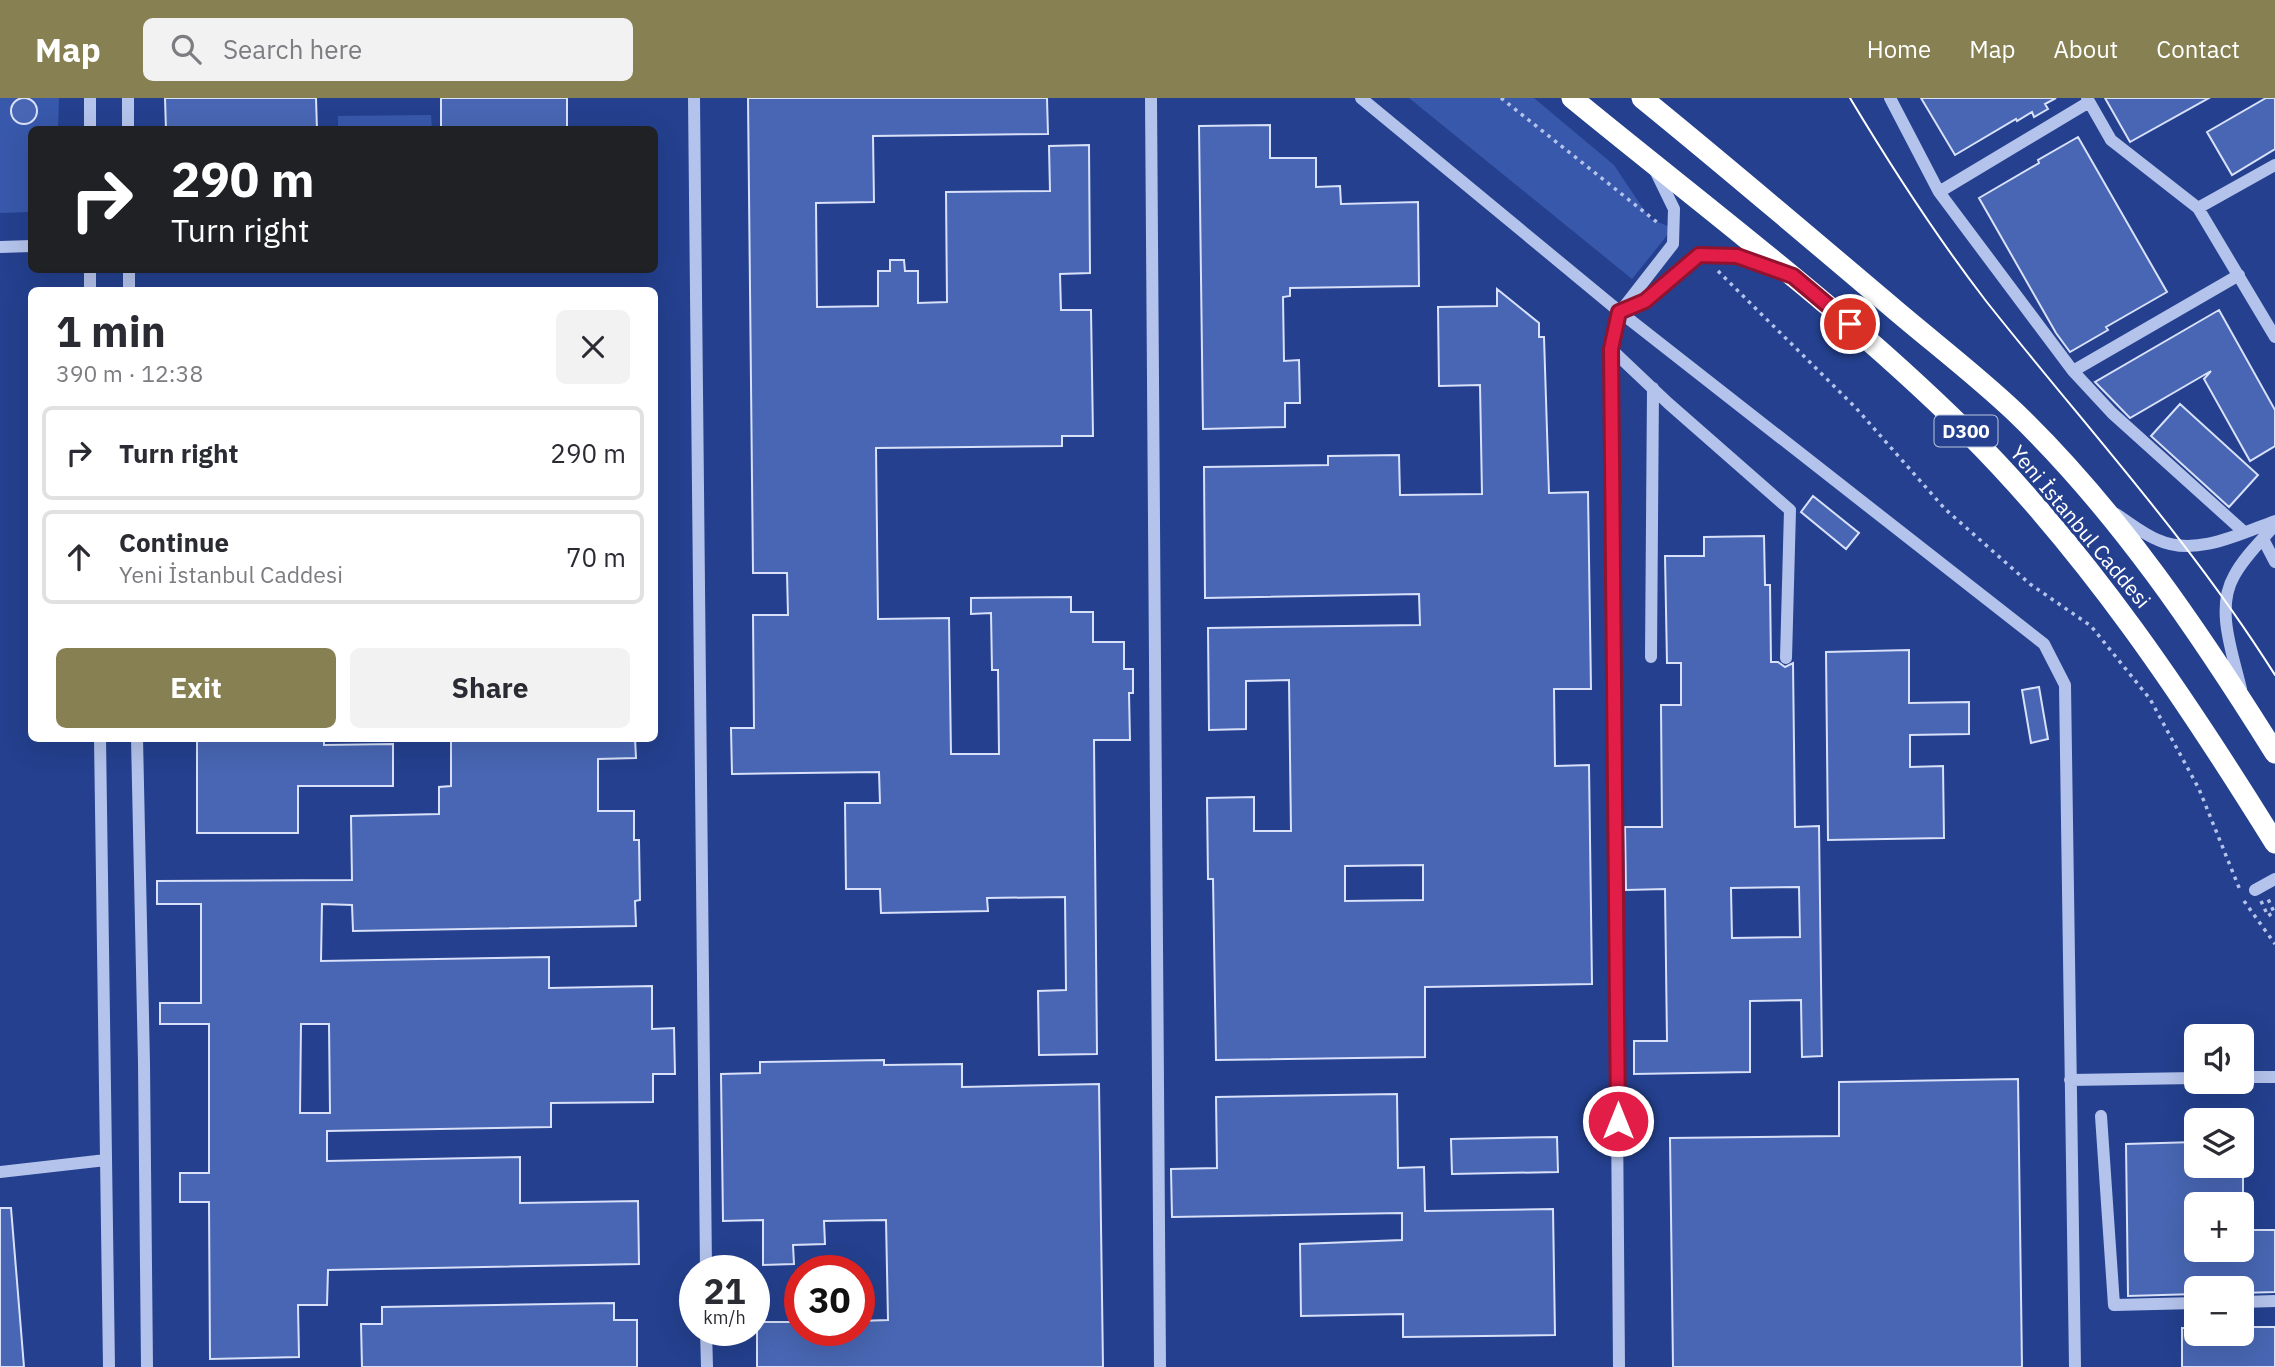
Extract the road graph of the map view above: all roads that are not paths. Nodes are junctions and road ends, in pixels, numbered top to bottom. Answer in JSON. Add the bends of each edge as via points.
{"nodes":[{"id":1,"x":90,"y":98,"type":"edge"},
{"id":2,"x":128,"y":98,"type":"edge"},
{"id":3,"x":694,"y":98,"type":"edge"},
{"id":4,"x":1151,"y":98,"type":"edge"},
{"id":5,"x":1361,"y":98,"type":"edge"},
{"id":6,"x":1572,"y":98,"type":"edge"},
{"id":7,"x":1642,"y":98,"type":"edge"},
{"id":8,"x":1890,"y":98,"type":"edge"},
{"id":9,"x":2088,"y":100,"type":"edge"},
{"id":10,"x":90,"y":126,"type":"edge"},
{"id":11,"x":128,"y":126,"type":"edge"},
{"id":12,"x":1651,"y":163,"type":"junction"},
{"id":13,"x":2275,"y":165,"type":"edge"},
{"id":14,"x":1939,"y":192,"type":"junction"},
{"id":15,"x":2198,"y":208,"type":"junction"},
{"id":16,"x":28,"y":246,"type":"edge"},
{"id":17,"x":0,"y":247,"type":"edge"},
{"id":18,"x":2239,"y":275,"type":"junction"},
{"id":19,"x":1793,"y":276,"type":"junction"},
{"id":20,"x":1619,"y":312,"type":"junction"},
{"id":21,"x":2275,"y":337,"type":"edge"},
{"id":22,"x":1611,"y":349,"type":"junction"},
{"id":23,"x":2073,"y":370,"type":"junction"},
{"id":24,"x":1653,"y":388,"type":"junction"},
{"id":25,"x":2097,"y":500,"type":"junction"},
{"id":26,"x":2275,"y":523,"type":"edge"},
{"id":27,"x":2244,"y":533,"type":"junction"},
{"id":28,"x":2263,"y":539,"type":"junction"},
{"id":29,"x":2275,"y":562,"type":"edge"},
{"id":30,"x":1651,"y":657,"type":"dead end"},
{"id":31,"x":1786,"y":658,"type":"dead end"},
{"id":32,"x":2244,"y":703,"type":"junction"},
{"id":33,"x":100,"y":742,"type":"edge"},
{"id":34,"x":137,"y":742,"type":"edge"},
{"id":35,"x":2275,"y":753,"type":"edge"},
{"id":36,"x":2275,"y":843,"type":"edge"},
{"id":37,"x":2275,"y":879,"type":"edge"},
{"id":38,"x":2255,"y":890,"type":"dead end"},
{"id":39,"x":2254,"y":1077,"type":"edge"},
{"id":40,"x":2184,"y":1078,"type":"edge"},
{"id":41,"x":2274,"y":1078,"type":"edge"},
{"id":42,"x":2070,"y":1080,"type":"junction"},
{"id":43,"x":2101,"y":1116,"type":"dead end"},
{"id":44,"x":106,"y":1160,"type":"junction"},
{"id":45,"x":0,"y":1172,"type":"edge"},
{"id":46,"x":706,"y":1255,"type":"edge"},
{"id":47,"x":2275,"y":1301,"type":"edge"},
{"id":48,"x":2254,"y":1302,"type":"edge"},
{"id":49,"x":2184,"y":1303,"type":"edge"},
{"id":50,"x":706,"y":1346,"type":"edge"},
{"id":51,"x":109,"y":1367,"type":"edge"},
{"id":52,"x":147,"y":1367,"type":"edge"},
{"id":53,"x":706,"y":1367,"type":"edge"},
{"id":54,"x":1160,"y":1367,"type":"edge"},
{"id":55,"x":1619,"y":1367,"type":"edge"},
{"id":56,"x":2075,"y":1367,"type":"edge"}],
"edges":[{"from":1,"to":10,"type":"street"},
{"from":2,"to":11,"type":"street"},
{"from":3,"to":46,"type":"street"},
{"from":4,"to":54,"type":"street"},
{"from":5,"to":20,"type":"street"},
{"from":6,"to":12,"type":"highway","name":"Yeni İstanbul Caddesi","number":"D300"},
{"from":7,"to":25,"type":"highway","name":"Yeni İstanbul Caddesi","number":"D300","via":[[2015,412]]},
{"from":8,"to":14,"type":"street"},
{"from":9,"to":14,"type":"street"},
{"from":9,"to":15,"type":"street","via":[[2111,140]]},
{"from":12,"to":19,"type":"highway","name":"Yeni İstanbul Caddesi","number":"D300"},
{"from":12,"to":20,"type":"street","via":[[1674,209],[1673,244]]},
{"from":13,"to":15,"type":"street"},
{"from":14,"to":23,"type":"street"},
{"from":15,"to":18,"type":"street"},
{"from":16,"to":17,"type":"street"},
{"from":18,"to":21,"type":"street"},
{"from":18,"to":23,"type":"street"},
{"from":19,"to":20,"type":"street","via":[[1737,256],[1699,255],[1645,301]]},
{"from":19,"to":36,"type":"highway","name":"Yeni İstanbul Caddesi","number":"D300","via":[[1949,415],[2045,518],[2146,647]]},
{"from":20,"to":22,"type":"street"},
{"from":20,"to":42,"type":"street","via":[[2043,644],[2065,685]]},
{"from":22,"to":24,"type":"street"},
{"from":22,"to":55,"type":"street"},
{"from":23,"to":27,"type":"street","via":[[2112,413]]},
{"from":24,"to":30,"type":"street"},
{"from":24,"to":31,"type":"street","via":[[1790,510]]},
{"from":25,"to":27,"type":"street","via":[[2143,532],[2175,546]]},
{"from":25,"to":32,"type":"highway","name":"Yeni İstanbul Caddesi","number":"D300"},
{"from":26,"to":27,"type":"street"},
{"from":26,"to":28,"type":"street"},
{"from":28,"to":29,"type":"street"},
{"from":28,"to":32,"type":"street","via":[[2234,576],[2226,600]]},
{"from":32,"to":35,"type":"highway","name":"Yeni İstanbul Caddesi","number":"D300"},
{"from":33,"to":44,"type":"street"},
{"from":34,"to":52,"type":"street"},
{"from":37,"to":38,"type":"street"},
{"from":39,"to":41,"type":"street"},
{"from":40,"to":42,"type":"street"},
{"from":42,"to":56,"type":"street"},
{"from":43,"to":49,"type":"street","via":[[2113,1305]]},
{"from":44,"to":45,"type":"street"},
{"from":44,"to":51,"type":"street"},
{"from":47,"to":48,"type":"street"},
{"from":50,"to":53,"type":"street"}]}
